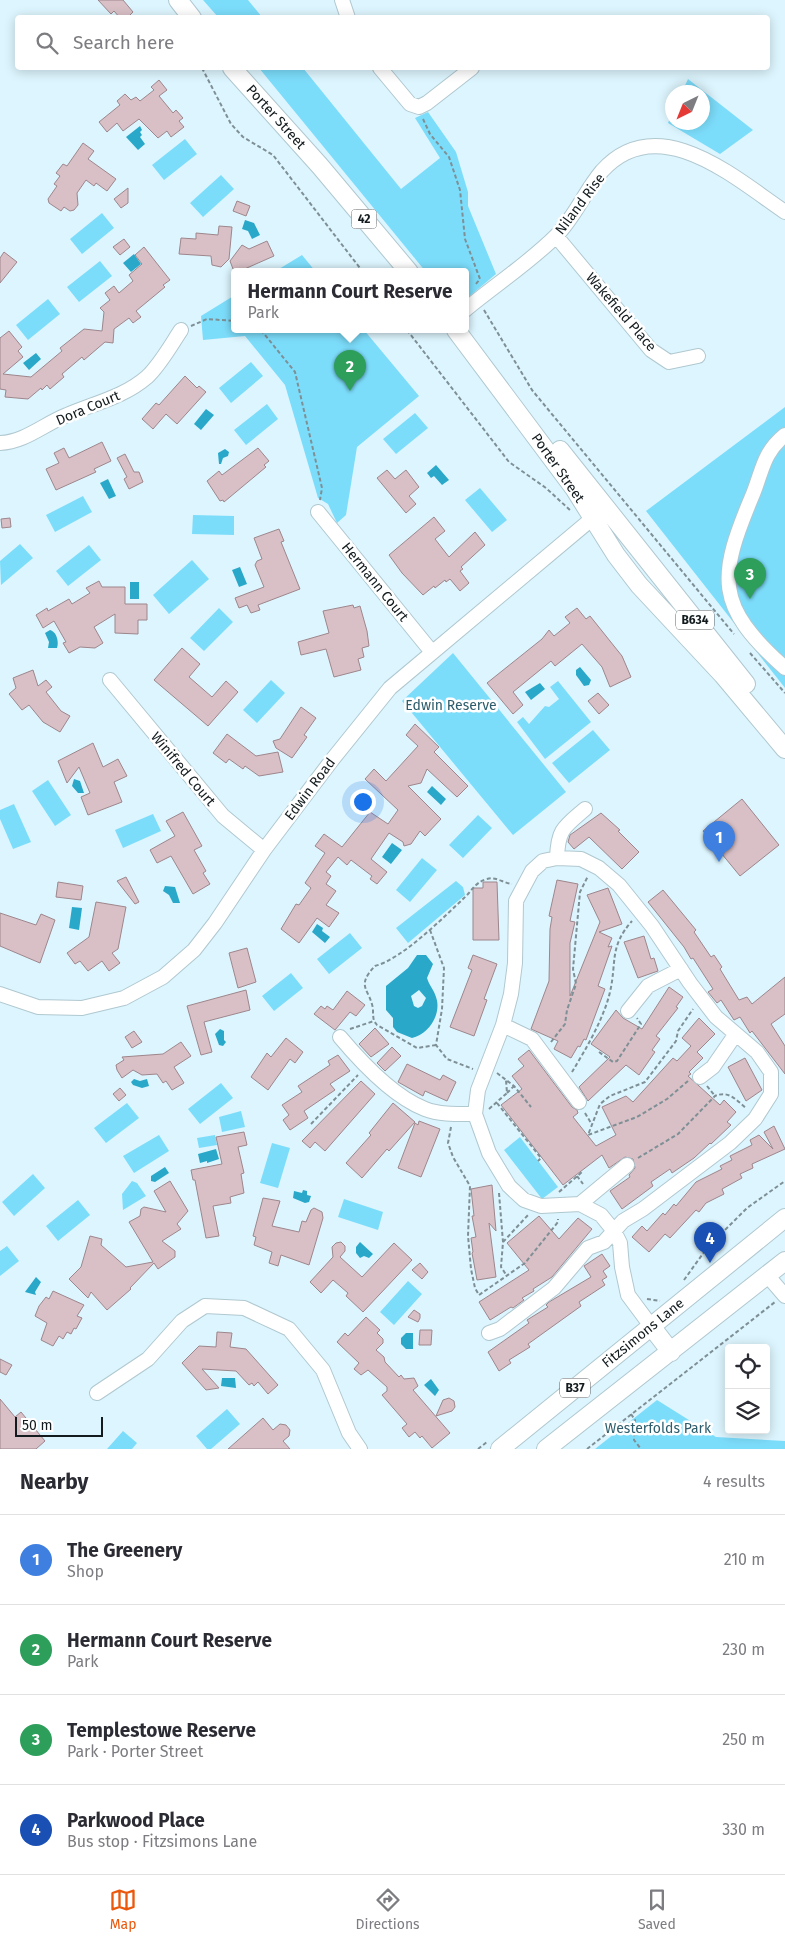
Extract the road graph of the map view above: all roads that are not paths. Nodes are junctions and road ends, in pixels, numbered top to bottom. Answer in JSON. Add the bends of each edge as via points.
{"nodes":[{"id":1,"x":178,"y":0,"type":"edge"},
{"id":2,"x":191,"y":0,"type":"edge"},
{"id":3,"x":342,"y":0,"type":"edge"},
{"id":4,"x":190,"y":15,"type":"edge"},
{"id":5,"x":203,"y":15,"type":"edge"},
{"id":6,"x":347,"y":15,"type":"edge"},
{"id":7,"x":234,"y":70,"type":"edge"},
{"id":8,"x":247,"y":70,"type":"edge"},
{"id":9,"x":382,"y":70,"type":"edge"},
{"id":10,"x":470,"y":70,"type":"edge"},
{"id":11,"x":320,"y":166,"type":"junction"},
{"id":12,"x":785,"y":212,"type":"edge"},
{"id":13,"x":556,"y":236,"type":"junction"},
{"id":14,"x":405,"y":268,"type":"edge"},
{"id":15,"x":469,"y":307,"type":"edge"},
{"id":16,"x":181,"y":330,"type":"road end"},
{"id":17,"x":458,"y":333,"type":"edge"},
{"id":18,"x":459,"y":333,"type":"edge"},
{"id":19,"x":698,"y":356,"type":"dead end"},
{"id":20,"x":785,"y":435,"type":"edge"},
{"id":21,"x":0,"y":443,"type":"edge"},
{"id":22,"x":606,"y":507,"type":"junction"},
{"id":23,"x":318,"y":512,"type":"road end"},
{"id":24,"x":587,"y":523,"type":"junction"},
{"id":25,"x":665,"y":582,"type":"junction"},
{"id":26,"x":658,"y":607,"type":"junction"},
{"id":27,"x":431,"y":651,"type":"junction"},
{"id":28,"x":785,"y":668,"type":"edge"},
{"id":29,"x":110,"y":680,"type":"dead end"},
{"id":30,"x":785,"y":731,"type":"edge"},
{"id":31,"x":785,"y":750,"type":"edge"},
{"id":32,"x":585,"y":809,"type":"dead end"},
{"id":33,"x":264,"y":850,"type":"junction"},
{"id":34,"x":556,"y":858,"type":"junction"},
{"id":35,"x":681,"y":969,"type":"junction"},
{"id":36,"x":0,"y":994,"type":"edge"},
{"id":37,"x":628,"y":1011,"type":"road end"},
{"id":38,"x":503,"y":1025,"type":"junction"},
{"id":39,"x":735,"y":1035,"type":"junction"},
{"id":40,"x":340,"y":1038,"type":"road end"},
{"id":41,"x":700,"y":1077,"type":"road end"},
{"id":42,"x":579,"y":1102,"type":"dead end"},
{"id":43,"x":474,"y":1114,"type":"junction"},
{"id":44,"x":627,"y":1165,"type":"road end"},
{"id":45,"x":580,"y":1204,"type":"junction"},
{"id":46,"x":785,"y":1218,"type":"edge"},
{"id":47,"x":614,"y":1232,"type":"junction"},
{"id":48,"x":785,"y":1261,"type":"edge"},
{"id":49,"x":767,"y":1275,"type":"junction"},
{"id":50,"x":785,"y":1296,"type":"edge"},
{"id":51,"x":651,"y":1326,"type":"junction"},
{"id":52,"x":489,"y":1333,"type":"dead end"},
{"id":53,"x":671,"y":1352,"type":"junction"},
{"id":54,"x":97,"y":1393,"type":"dead end"},
{"id":55,"x":360,"y":1449,"type":"edge"},
{"id":56,"x":500,"y":1449,"type":"edge"},
{"id":57,"x":546,"y":1449,"type":"edge"}],
"edges":[{"from":1,"to":4,"type":"main road"},
{"from":2,"to":5,"type":"main road"},
{"from":3,"to":6,"type":"street"},
{"from":7,"to":11,"type":"main road","name":"Porter Street","number":"42"},
{"from":8,"to":11,"type":"main road","name":"Porter Street","number":"42"},
{"from":9,"to":10,"type":"street","via":[[410,104],[419,107]]},
{"from":11,"to":14,"type":"main road","name":"Porter Street","number":"42"},
{"from":12,"to":13,"type":"street","name":"Niland Rise","via":[[707,160],[675,148],[650,146],[624,154],[602,171],[575,214]]},
{"from":13,"to":15,"type":"street","name":"Niland Rise"},
{"from":13,"to":19,"type":"street","name":"Wakefield Place","via":[[651,350],[669,362]]},
{"from":16,"to":21,"type":"street","name":"Dora Court","via":[[148,376],[125,393],[65,415],[10,443]]},
{"from":17,"to":24,"type":"main road","name":"Porter Street","number":"B634","via":[[569,481]]},
{"from":18,"to":22,"type":"main road","name":"Porter Street","number":"B634"},
{"from":20,"to":28,"type":"street","via":[[764,459],[735,535],[728,578],[732,604],[741,620],[765,650]]},
{"from":22,"to":24,"type":"street","name":"Edwin Road"},
{"from":22,"to":25,"type":"main road","name":"Porter Street","number":"B634"},
{"from":23,"to":27,"type":"street","name":"Hermann Court"},
{"from":24,"to":26,"type":"main road","name":"Porter Street","number":"B634"},
{"from":24,"to":27,"type":"street","name":"Edwin Road"},
{"from":25,"to":26,"type":"street","via":[[655,591]]},
{"from":25,"to":30,"type":"main road","name":"Porter Street","number":"B634"},
{"from":26,"to":31,"type":"main road","name":"Porter Street","number":"B634","via":[[723,675]]},
{"from":27,"to":33,"type":"street","name":"Edwin Road","via":[[390,688]]},
{"from":29,"to":33,"type":"street","name":"Winifred Court","via":[[223,816]]},
{"from":32,"to":34,"type":"street","via":[[567,824],[558,837]]},
{"from":33,"to":36,"type":"street","name":"Edwin Road","via":[[194,950],[163,977],[124,998],[82,1008],[38,1007]]},
{"from":34,"to":35,"type":"street","via":[[581,859],[619,885]]},
{"from":34,"to":38,"type":"street","via":[[544,861],[532,871],[516,901],[511,994]]},
{"from":35,"to":37,"type":"street","via":[[648,986]]},
{"from":35,"to":39,"type":"street","via":[[702,1000]]},
{"from":38,"to":42,"type":"street","via":[[532,1039]]},
{"from":38,"to":43,"type":"street","via":[[478,1090]]},
{"from":39,"to":41,"type":"street","via":[[714,1067]]},
{"from":39,"to":47,"type":"street","via":[[757,1052],[771,1072],[771,1094],[755,1119],[730,1143],[643,1209],[623,1220]]},
{"from":40,"to":43,"type":"street","via":[[394,1091],[425,1110]]},
{"from":43,"to":45,"type":"street","via":[[489,1152],[509,1186],[524,1200],[538,1204]]},
{"from":44,"to":45,"type":"street"},
{"from":45,"to":47,"type":"street","via":[[601,1216]]},
{"from":46,"to":51,"type":"main road","name":"Fitzsimons Lane","number":"B37"},
{"from":47,"to":51,"type":"street","via":[[620,1243],[628,1295]]},
{"from":47,"to":52,"type":"street","via":[[604,1242],[588,1248],[554,1288],[500,1329]]},
{"from":48,"to":49,"type":"main road","number":"B37"},
{"from":49,"to":50,"type":"street"},
{"from":49,"to":53,"type":"main road","number":"B37"},
{"from":51,"to":53,"type":"main road"},
{"from":51,"to":56,"type":"main road","name":"Fitzsimons Lane","number":"B37"},
{"from":53,"to":57,"type":"main road","number":"B37"},
{"from":54,"to":55,"type":"street","via":[[148,1359],[182,1321],[205,1306],[244,1308],[289,1329],[323,1370],[349,1433]]}]}
